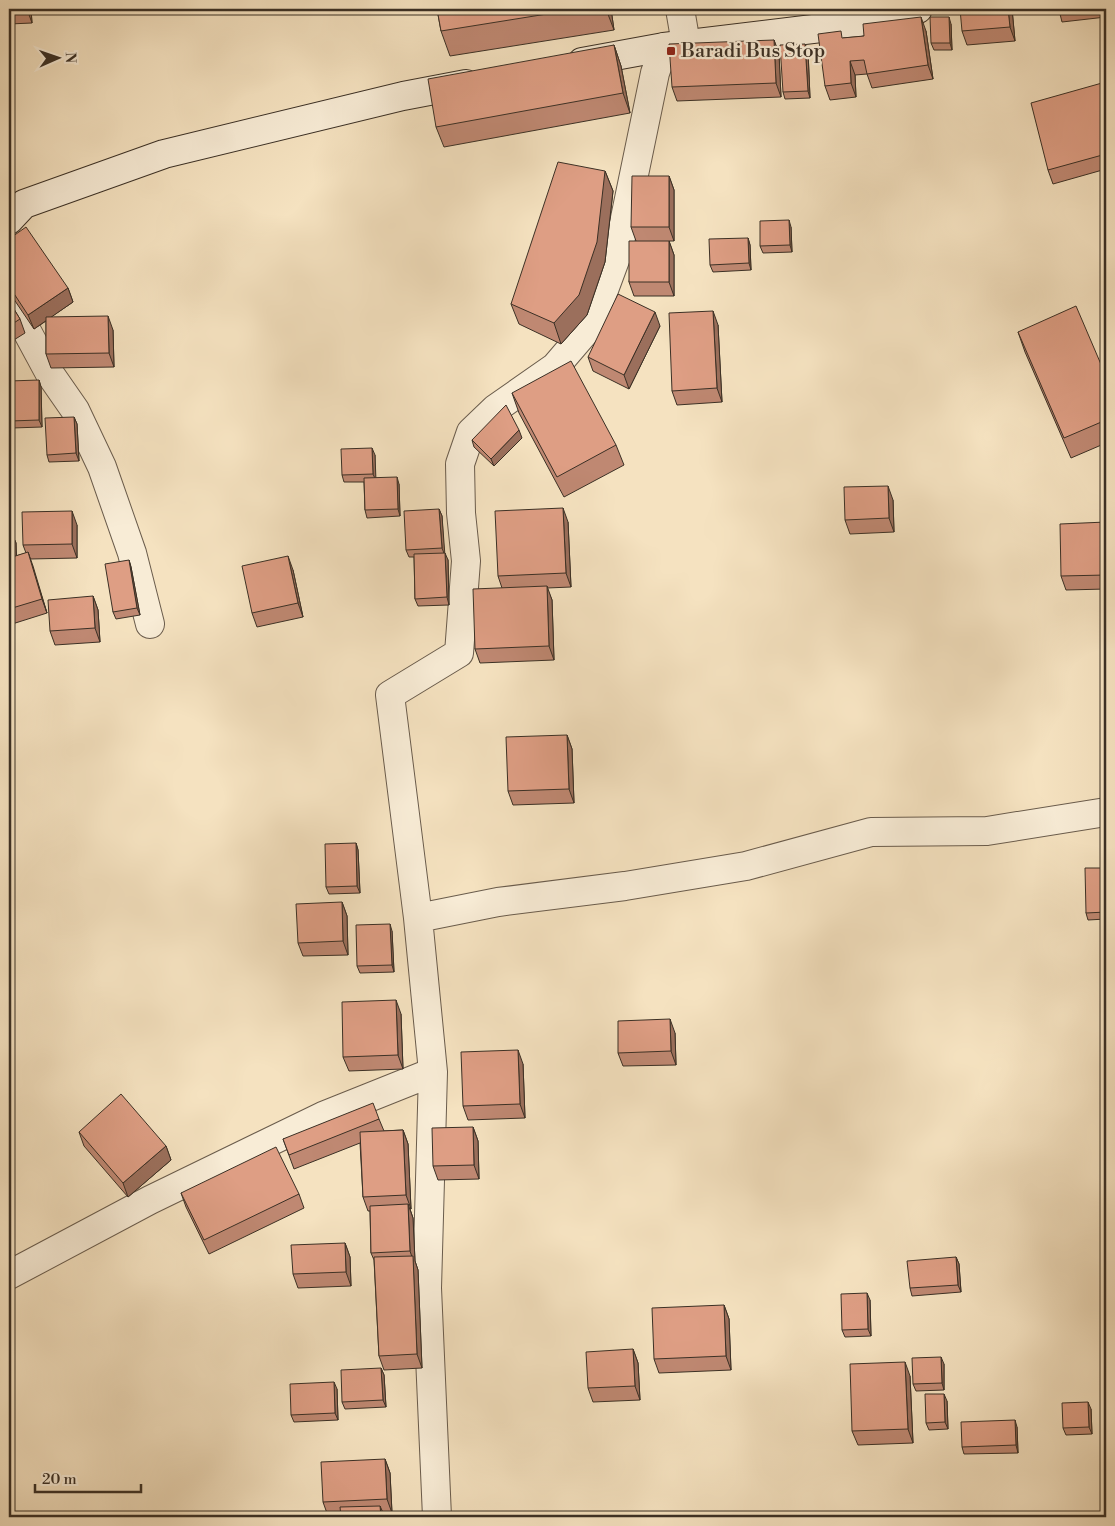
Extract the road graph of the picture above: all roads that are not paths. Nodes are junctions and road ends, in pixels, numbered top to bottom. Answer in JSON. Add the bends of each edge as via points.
{"nodes":[{"id":1,"x":680,"y":9,"type":"edge"},
{"id":2,"x":918,"y":9,"type":"edge"},
{"id":3,"x":675,"y":45,"type":"junction"},
{"id":4,"x":557,"y":67,"type":"edge"},
{"id":5,"x":490,"y":80,"type":"edge"},
{"id":6,"x":9,"y":220,"type":"edge"},
{"id":7,"x":9,"y":298,"type":"edge"},
{"id":8,"x":150,"y":624,"type":"dead end"},
{"id":9,"x":1106,"y":812,"type":"edge"},
{"id":10,"x":418,"y":918,"type":"junction"},
{"id":11,"x":433,"y":1072,"type":"junction"},
{"id":12,"x":9,"y":1275,"type":"edge"},
{"id":13,"x":437,"y":1517,"type":"edge"}],
"edges":[{"from":1,"to":3,"type":"street"},
{"from":2,"to":3,"type":"street","via":[[846,25]]},
{"from":3,"to":4,"type":"street"},
{"from":3,"to":10,"type":"street","via":[[655,73],[618,252],[591,325],[555,367],[495,409],[471,432],[460,464],[466,561],[459,654],[390,695]]},
{"from":5,"to":6,"type":"street","via":[[403,96],[164,154],[24,204]]},
{"from":7,"to":8,"type":"street","via":[[50,374],[74,410],[102,467],[132,553]]},
{"from":9,"to":10,"type":"street","via":[[987,831],[871,832],[746,866],[498,902]]},
{"from":10,"to":11,"type":"street"},
{"from":11,"to":12,"type":"street","via":[[323,1116],[150,1200]]},
{"from":11,"to":13,"type":"street","via":[[427,1288]]}]}
